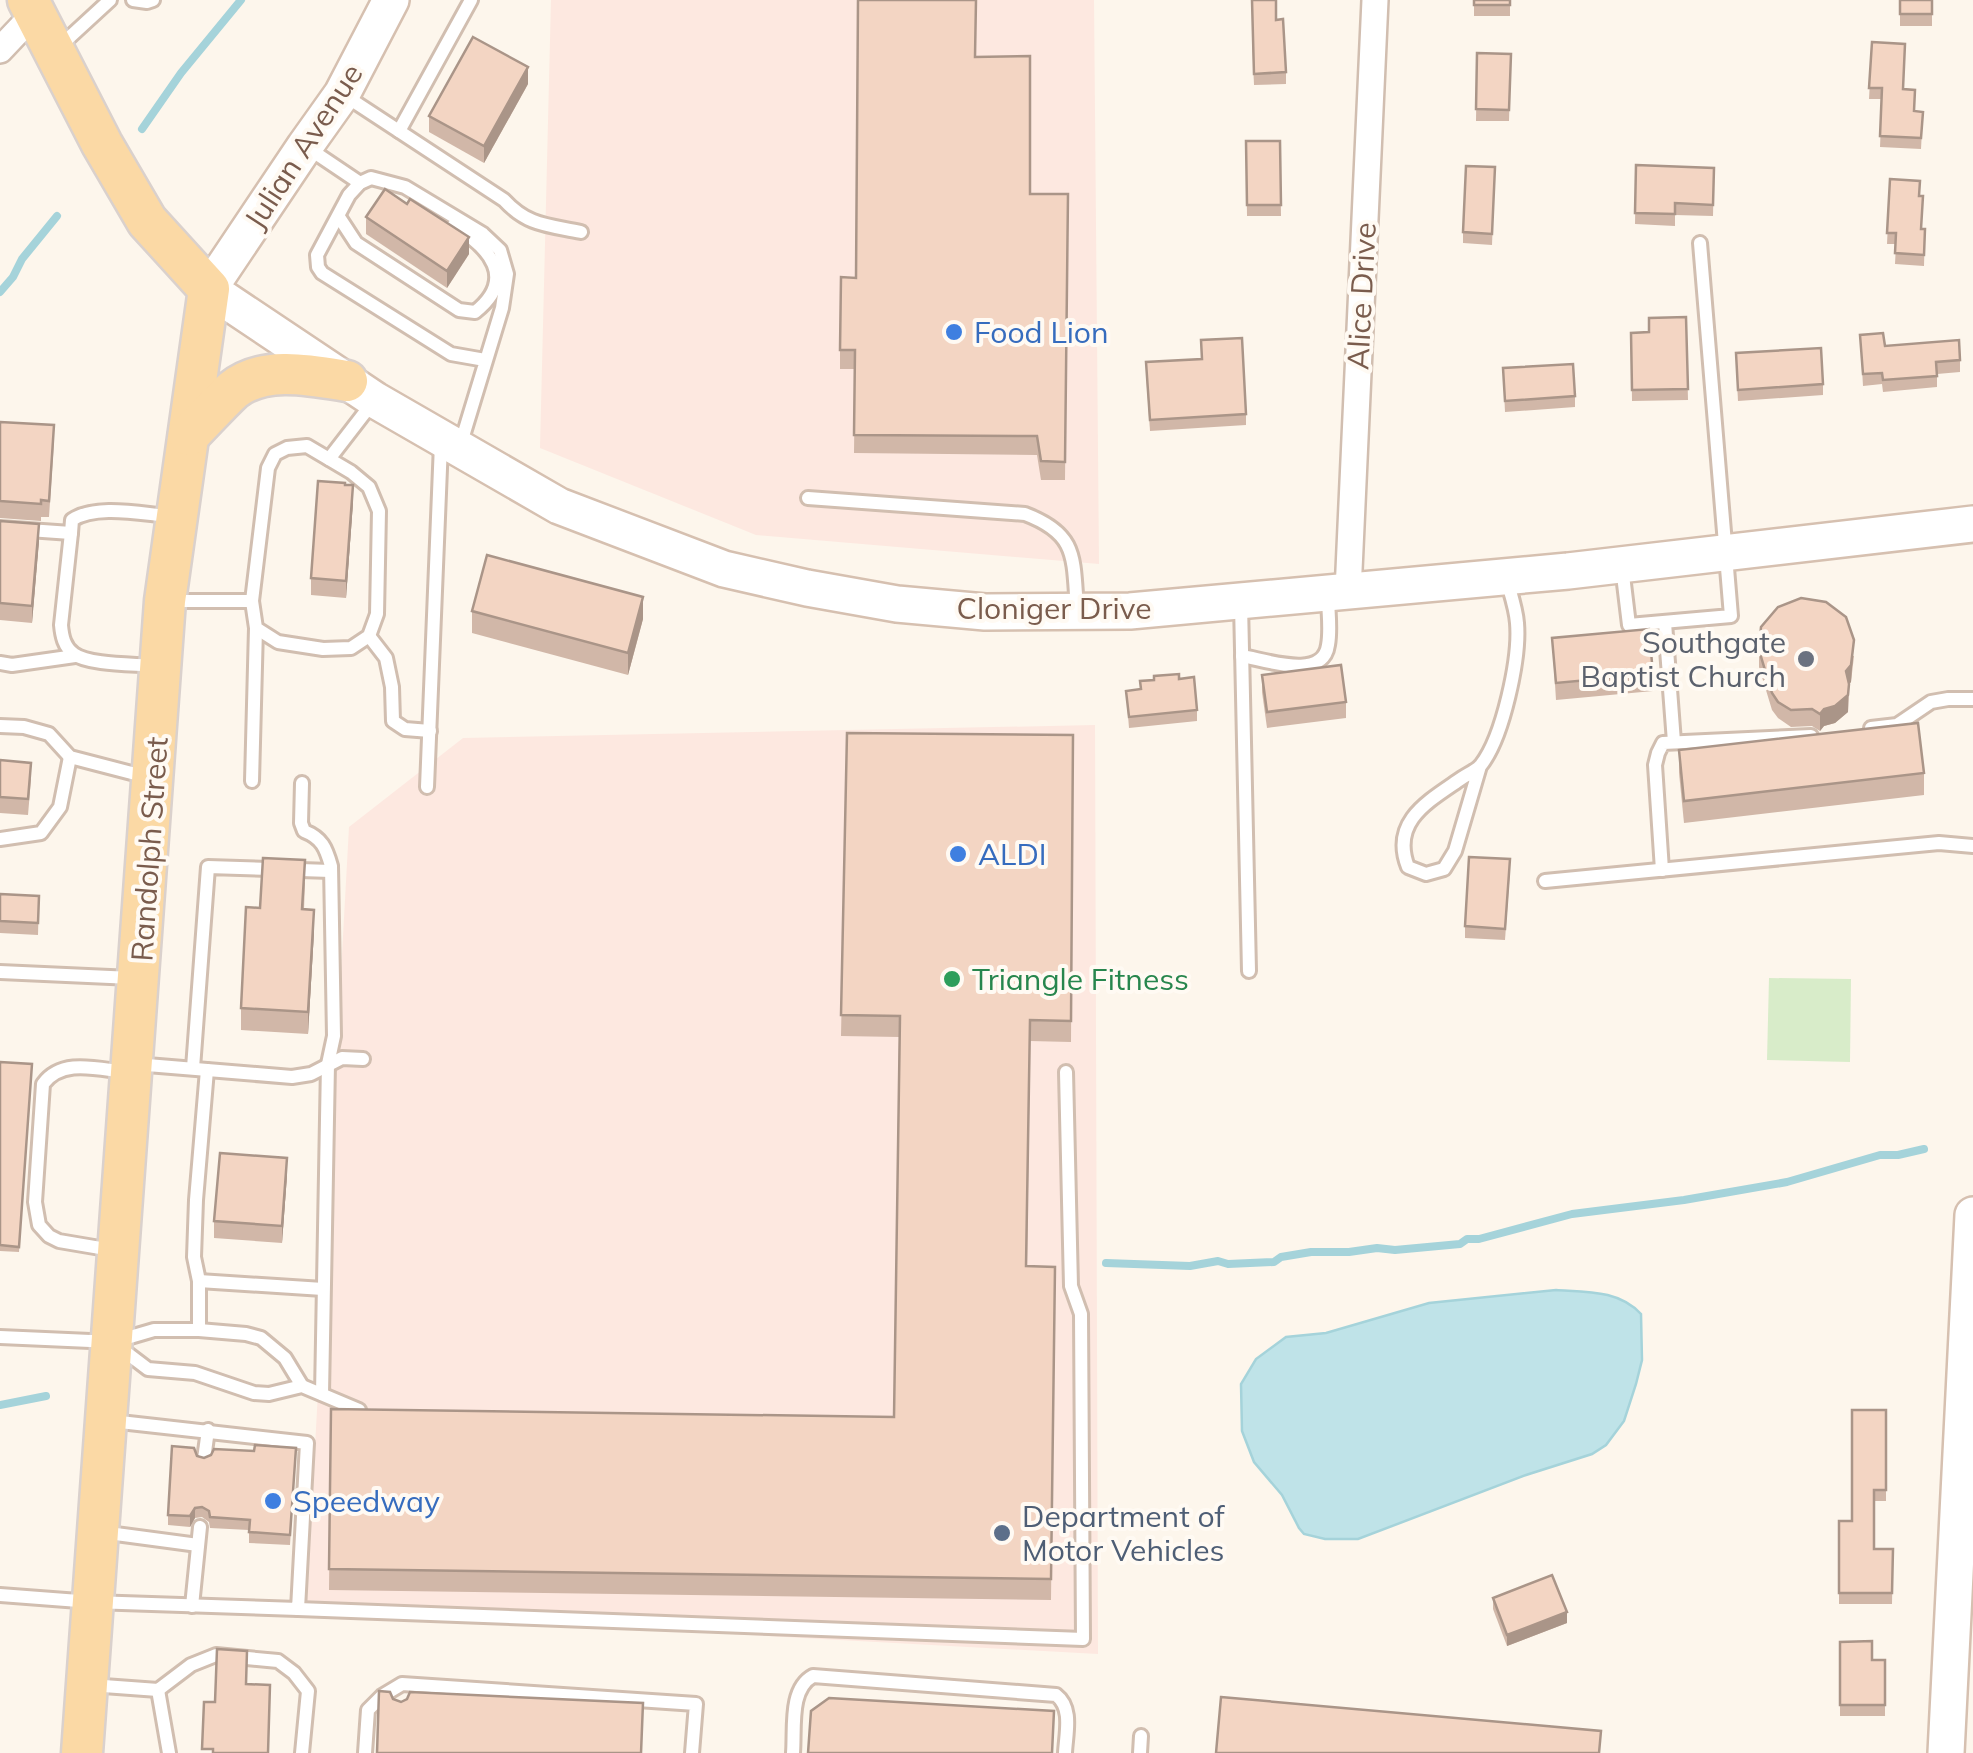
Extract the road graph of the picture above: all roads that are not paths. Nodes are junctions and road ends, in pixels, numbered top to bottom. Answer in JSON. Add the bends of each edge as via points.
{"nodes":[{"id":1,"x":110,"y":0,"type":"edge"},
{"id":2,"x":133,"y":0,"type":"edge"},
{"id":3,"x":152,"y":0,"type":"edge"},
{"id":4,"x":392,"y":0,"type":"edge"},
{"id":5,"x":470,"y":0,"type":"edge"},
{"id":6,"x":1375,"y":0,"type":"edge"},
{"id":7,"x":32,"y":6,"type":"edge"},
{"id":8,"x":0,"y":50,"type":"edge"},
{"id":9,"x":54,"y":52,"type":"junction"},
{"id":10,"x":342,"y":94,"type":"junction"},
{"id":11,"x":399,"y":131,"type":"junction"},
{"id":12,"x":304,"y":146,"type":"junction"},
{"id":13,"x":360,"y":183,"type":"junction"},
{"id":14,"x":405,"y":187,"type":"junction"},
{"id":15,"x":339,"y":217,"type":"junction"},
{"id":16,"x":581,"y":232,"type":"dead end"},
{"id":17,"x":1700,"y":243,"type":"dead end"},
{"id":18,"x":209,"y":289,"type":"junction"},
{"id":19,"x":485,"y":360,"type":"junction"},
{"id":20,"x":361,"y":391,"type":"junction"},
{"id":21,"x":189,"y":435,"type":"junction"},
{"id":22,"x":450,"y":444,"type":"junction"},
{"id":23,"x":330,"y":459,"type":"junction"},
{"id":24,"x":808,"y":498,"type":"dead end"},
{"id":25,"x":178,"y":517,"type":"junction"},
{"id":26,"x":1973,"y":524,"type":"edge"},
{"id":27,"x":0,"y":528,"type":"edge"},
{"id":28,"x":71,"y":533,"type":"junction"},
{"id":29,"x":1726,"y":552,"type":"junction"},
{"id":30,"x":1622,"y":564,"type":"junction"},
{"id":31,"x":1506,"y":577,"type":"junction"},
{"id":32,"x":1338,"y":593,"type":"junction"},
{"id":33,"x":166,"y":601,"type":"junction"},
{"id":34,"x":252,"y":601,"type":"junction"},
{"id":35,"x":1241,"y":601,"type":"junction"},
{"id":36,"x":1078,"y":612,"type":"junction"},
{"id":37,"x":1665,"y":622,"type":"junction"},
{"id":38,"x":256,"y":628,"type":"junction"},
{"id":39,"x":369,"y":636,"type":"junction"},
{"id":40,"x":76,"y":656,"type":"junction"},
{"id":41,"x":1242,"y":656,"type":"junction"},
{"id":42,"x":0,"y":663,"type":"edge"},
{"id":43,"x":161,"y":666,"type":"junction"},
{"id":44,"x":1973,"y":699,"type":"edge"},
{"id":45,"x":0,"y":726,"type":"edge"},
{"id":46,"x":430,"y":730,"type":"junction"},
{"id":47,"x":1863,"y":730,"type":"edge"},
{"id":48,"x":1811,"y":736,"type":"edge"},
{"id":49,"x":1674,"y":742,"type":"junction"},
{"id":50,"x":70,"y":757,"type":"junction"},
{"id":51,"x":1480,"y":766,"type":"junction"},
{"id":52,"x":154,"y":779,"type":"junction"},
{"id":53,"x":252,"y":782,"type":"dead end"},
{"id":54,"x":302,"y":783,"type":"dead end"},
{"id":55,"x":428,"y":786,"type":"dead end"},
{"id":56,"x":0,"y":839,"type":"edge"},
{"id":57,"x":1973,"y":846,"type":"edge"},
{"id":58,"x":331,"y":870,"type":"junction"},
{"id":59,"x":1662,"y":870,"type":"junction"},
{"id":60,"x":1545,"y":881,"type":"dead end"},
{"id":61,"x":1249,"y":971,"type":"dead end"},
{"id":62,"x":0,"y":972,"type":"edge"},
{"id":63,"x":139,"y":978,"type":"junction"},
{"id":64,"x":363,"y":1059,"type":"dead end"},
{"id":65,"x":328,"y":1064,"type":"junction"},
{"id":66,"x":132,"y":1068,"type":"junction"},
{"id":67,"x":200,"y":1069,"type":"junction"},
{"id":68,"x":1066,"y":1072,"type":"dead end"},
{"id":69,"x":1973,"y":1216,"type":"edge"},
{"id":70,"x":119,"y":1252,"type":"junction"},
{"id":71,"x":198,"y":1281,"type":"junction"},
{"id":72,"x":323,"y":1289,"type":"junction"},
{"id":73,"x":199,"y":1330,"type":"junction"},
{"id":74,"x":0,"y":1338,"type":"edge"},
{"id":75,"x":113,"y":1342,"type":"junction"},
{"id":76,"x":302,"y":1386,"type":"junction"},
{"id":77,"x":322,"y":1394,"type":"junction"},
{"id":78,"x":359,"y":1410,"type":"edge"},
{"id":79,"x":107,"y":1421,"type":"junction"},
{"id":80,"x":208,"y":1430,"type":"junction"},
{"id":81,"x":204,"y":1459,"type":"edge"},
{"id":82,"x":200,"y":1527,"type":"dead end"},
{"id":83,"x":98,"y":1532,"type":"junction"},
{"id":84,"x":198,"y":1545,"type":"junction"},
{"id":85,"x":0,"y":1595,"type":"edge"},
{"id":86,"x":92,"y":1602,"type":"junction"},
{"id":87,"x":192,"y":1606,"type":"junction"},
{"id":88,"x":298,"y":1610,"type":"junction"},
{"id":89,"x":87,"y":1684,"type":"junction"},
{"id":90,"x":158,"y":1690,"type":"junction"},
{"id":91,"x":1141,"y":1736,"type":"dead end"},
{"id":92,"x":82,"y":1753,"type":"edge"},
{"id":93,"x":168,"y":1753,"type":"edge"},
{"id":94,"x":302,"y":1753,"type":"edge"},
{"id":95,"x":364,"y":1753,"type":"edge"},
{"id":96,"x":692,"y":1753,"type":"edge"},
{"id":97,"x":794,"y":1753,"type":"edge"},
{"id":98,"x":1065,"y":1753,"type":"edge"},
{"id":99,"x":1140,"y":1753,"type":"edge"},
{"id":100,"x":1946,"y":1753,"type":"edge"}],
"edges":[{"from":1,"to":9,"type":"lane"},
{"from":2,"to":3,"type":"lane"},
{"from":4,"to":10,"type":"main road","name":"Julian Avenue"},
{"from":5,"to":11,"type":"lane"},
{"from":6,"to":32,"type":"street","name":"Alice Drive"},
{"from":7,"to":8,"type":"street"},
{"from":7,"to":9,"type":"main road"},
{"from":9,"to":18,"type":"main road","via":[[146,221]]},
{"from":10,"to":11,"type":"lane"},
{"from":10,"to":12,"type":"main road","name":"Julian Avenue"},
{"from":11,"to":16,"type":"lane","via":[[518,215]]},
{"from":12,"to":13,"type":"lane"},
{"from":12,"to":18,"type":"main road","name":"Julian Avenue"},
{"from":13,"to":14,"type":"lane","via":[[371,178]]},
{"from":13,"to":15,"type":"lane"},
{"from":14,"to":15,"type":"lane","via":[[408,201],[465,233],[490,256],[496,286],[475,312],[459,310],[356,243]]},
{"from":14,"to":19,"type":"lane","via":[[500,250],[507,274]]},
{"from":15,"to":19,"type":"lane","via":[[317,256],[322,273],[451,354]]},
{"from":17,"to":29,"type":"lane"},
{"from":18,"to":20,"type":"main road","name":"Cloniger Drive"},
{"from":18,"to":21,"type":"main road","name":"Randolph Street"},
{"from":19,"to":22,"type":"lane"},
{"from":20,"to":21,"type":"main road","via":[[307,374],[254,378]]},
{"from":20,"to":22,"type":"main road","name":"Cloniger Drive"},
{"from":20,"to":23,"type":"lane"},
{"from":21,"to":25,"type":"main road","name":"Randolph Street"},
{"from":22,"to":36,"type":"main road","name":"Cloniger Drive","via":[[559,506],[724,569],[897,604]]},
{"from":22,"to":46,"type":"lane"},
{"from":23,"to":34,"type":"lane","via":[[307,446],[274,454]]},
{"from":23,"to":39,"type":"lane","via":[[369,487],[379,510],[377,614]]},
{"from":24,"to":36,"type":"lane","via":[[1025,514],[1046,522],[1064,536],[1074,564]]},
{"from":25,"to":28,"type":"lane","via":[[84,513],[72,520]]},
{"from":25,"to":33,"type":"main road","name":"Randolph Street"},
{"from":26,"to":29,"type":"main road","name":"Cloniger Drive"},
{"from":27,"to":28,"type":"lane"},
{"from":28,"to":40,"type":"lane","via":[[61,625]]},
{"from":29,"to":30,"type":"main road","name":"Cloniger Drive"},
{"from":29,"to":37,"type":"lane","via":[[1731,616]]},
{"from":30,"to":31,"type":"main road","name":"Cloniger Drive"},
{"from":30,"to":37,"type":"lane","via":[[1628,626]]},
{"from":31,"to":32,"type":"main road","name":"Cloniger Drive"},
{"from":31,"to":51,"type":"lane","via":[[1517,623],[1515,660],[1498,733]]},
{"from":32,"to":35,"type":"main road","name":"Cloniger Drive"},
{"from":32,"to":41,"type":"lane","via":[[1322,660],[1294,666]]},
{"from":33,"to":34,"type":"lane"},
{"from":33,"to":43,"type":"main road","name":"Randolph Street"},
{"from":34,"to":38,"type":"lane"},
{"from":35,"to":36,"type":"main road","name":"Cloniger Drive"},
{"from":35,"to":41,"type":"lane"},
{"from":37,"to":49,"type":"lane"},
{"from":38,"to":39,"type":"lane","via":[[278,642],[323,649],[351,648]]},
{"from":38,"to":53,"type":"lane"},
{"from":39,"to":46,"type":"lane","via":[[386,658],[393,721]]},
{"from":40,"to":42,"type":"lane"},
{"from":40,"to":43,"type":"lane"},
{"from":41,"to":61,"type":"lane"},
{"from":43,"to":52,"type":"main road","name":"Randolph Street"},
{"from":44,"to":47,"type":"lane","via":[[1932,702],[1897,725]]},
{"from":45,"to":50,"type":"lane","via":[[48,734]]},
{"from":46,"to":55,"type":"lane"},
{"from":48,"to":49,"type":"lane"},
{"from":49,"to":59,"type":"lane","via":[[1663,743],[1656,765]]},
{"from":50,"to":52,"type":"lane"},
{"from":50,"to":56,"type":"lane","via":[[60,806],[41,833]]},
{"from":51,"to":51,"type":"lane","via":[[1444,869],[1426,874],[1408,867],[1404,832],[1417,812]]},
{"from":52,"to":63,"type":"main road","name":"Randolph Street"},
{"from":54,"to":58,"type":"lane","via":[[301,823],[325,844]]},
{"from":57,"to":59,"type":"lane","via":[[1939,842]]},
{"from":58,"to":65,"type":"lane","via":[[334,1036]]},
{"from":58,"to":67,"type":"lane","via":[[208,867]]},
{"from":59,"to":60,"type":"lane"},
{"from":62,"to":63,"type":"lane"},
{"from":63,"to":66,"type":"main road","name":"Randolph Street"},
{"from":64,"to":65,"type":"lane"},
{"from":65,"to":67,"type":"lane","via":[[292,1077]]},
{"from":65,"to":72,"type":"lane"},
{"from":66,"to":67,"type":"lane"},
{"from":66,"to":70,"type":"main road","name":"Randolph Street"},
{"from":66,"to":70,"type":"lane","via":[[60,1069],[43,1084],[41,1104],[39,1225],[59,1242]]},
{"from":67,"to":71,"type":"lane"},
{"from":68,"to":88,"type":"lane","via":[[1071,1286],[1081,1314],[1083,1640]]},
{"from":69,"to":100,"type":"main road"},
{"from":70,"to":75,"type":"main road","name":"Randolph Street"},
{"from":71,"to":72,"type":"lane"},
{"from":71,"to":73,"type":"lane"},
{"from":72,"to":77,"type":"lane"},
{"from":73,"to":75,"type":"lane","via":[[154,1330]]},
{"from":73,"to":76,"type":"lane","via":[[261,1338],[285,1358]]},
{"from":74,"to":75,"type":"lane"},
{"from":75,"to":76,"type":"lane","via":[[148,1368],[195,1373],[254,1393]]},
{"from":75,"to":79,"type":"main road","name":"Randolph Street"},
{"from":76,"to":77,"type":"lane"},
{"from":77,"to":78,"type":"lane"},
{"from":79,"to":80,"type":"lane"},
{"from":79,"to":83,"type":"main road","name":"Randolph Street"},
{"from":80,"to":81,"type":"lane"},
{"from":80,"to":88,"type":"lane","via":[[307,1443]]},
{"from":82,"to":84,"type":"lane"},
{"from":83,"to":84,"type":"lane"},
{"from":83,"to":86,"type":"main road","name":"Randolph Street"},
{"from":84,"to":87,"type":"lane"},
{"from":85,"to":86,"type":"lane"},
{"from":86,"to":87,"type":"lane"},
{"from":86,"to":89,"type":"main road","name":"Randolph Street"},
{"from":87,"to":88,"type":"lane"},
{"from":89,"to":90,"type":"lane"},
{"from":89,"to":92,"type":"main road","name":"Randolph Street"},
{"from":90,"to":93,"type":"lane"},
{"from":90,"to":94,"type":"lane","via":[[216,1655],[278,1661],[308,1691]]},
{"from":91,"to":99,"type":"lane"},
{"from":95,"to":96,"type":"lane","via":[[368,1710],[402,1684],[696,1704]]},
{"from":97,"to":98,"type":"lane","via":[[798,1691],[813,1676],[1056,1694],[1068,1712]]}]}
